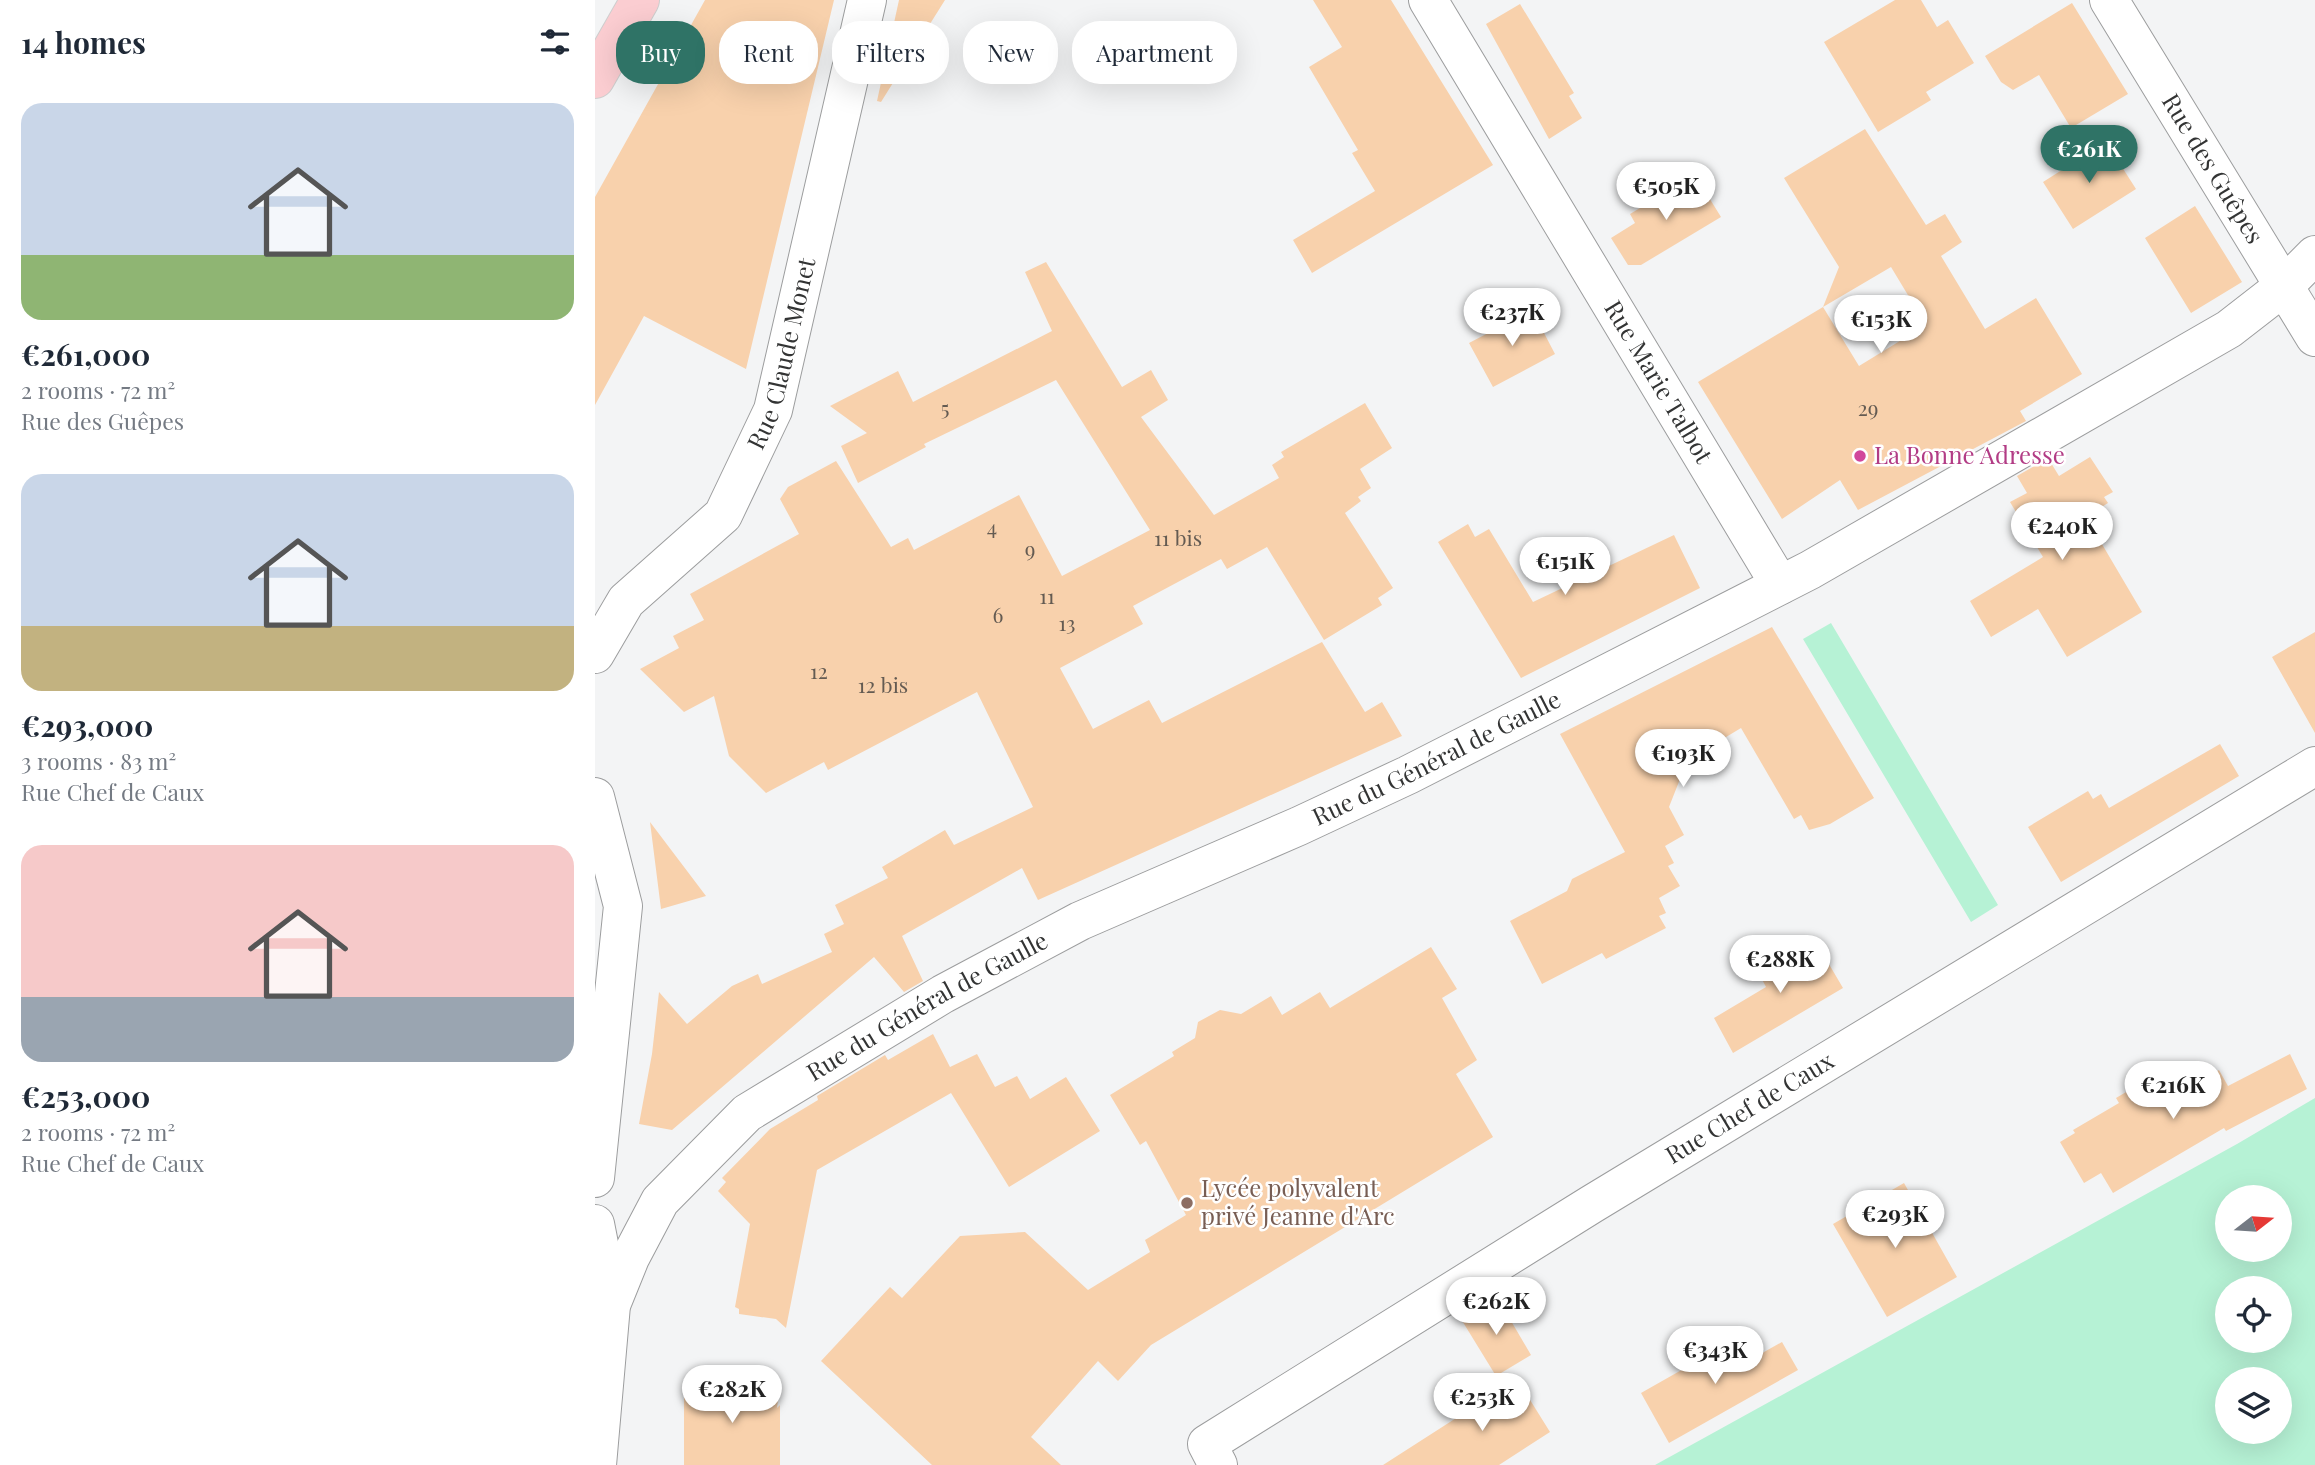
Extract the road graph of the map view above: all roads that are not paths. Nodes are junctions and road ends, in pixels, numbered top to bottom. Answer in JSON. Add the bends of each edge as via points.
{"nodes":[{"id":1,"x":640,"y":0,"type":"edge"},
{"id":2,"x":867,"y":0,"type":"edge"},
{"id":3,"x":1428,"y":0,"type":"edge"},
{"id":4,"x":2109,"y":0,"type":"edge"},
{"id":5,"x":595,"y":79,"type":"edge"},
{"id":6,"x":2315,"y":255,"type":"edge"},
{"id":7,"x":2283,"y":287,"type":"junction"},
{"id":8,"x":2315,"y":337,"type":"edge"},
{"id":9,"x":1780,"y":585,"type":"junction"},
{"id":10,"x":595,"y":654,"type":"edge"},
{"id":11,"x":2315,"y":766,"type":"edge"},
{"id":12,"x":595,"y":797,"type":"edge"},
{"id":13,"x":595,"y":1178,"type":"edge"},
{"id":14,"x":595,"y":1224,"type":"edge"},
{"id":15,"x":611,"y":1305,"type":"junction"},
{"id":16,"x":597,"y":1465,"type":"edge"},
{"id":17,"x":1218,"y":1465,"type":"edge"}],
"edges":[{"from":1,"to":5,"type":"main road"},
{"from":2,"to":10,"type":"street","name":"Rue Claude Monet","via":[[773,410],[723,514],[626,601]]},
{"from":3,"to":9,"type":"street","name":"Rue Marie Talbot"},
{"from":4,"to":7,"type":"street","name":"Rue des Guêpes"},
{"from":6,"to":7,"type":"street","name":"Rue du Général de Gaulle"},
{"from":7,"to":8,"type":"street","name":"Rue des Guêpes"},
{"from":7,"to":9,"type":"street","name":"Rue du Général de Gaulle","via":[[2228,329]]},
{"from":9,"to":15,"type":"street","name":"Rue du Général de Gaulle","via":[[1408,775],[1080,921],[943,994],[747,1113],[660,1201]]},
{"from":11,"to":17,"type":"street","name":"Rue Chef de Caux","via":[[1592,1204],[1207,1444]]},
{"from":12,"to":13,"type":"street","via":[[623,906]]},
{"from":14,"to":15,"type":"street"},
{"from":15,"to":16,"type":"street"}]}
